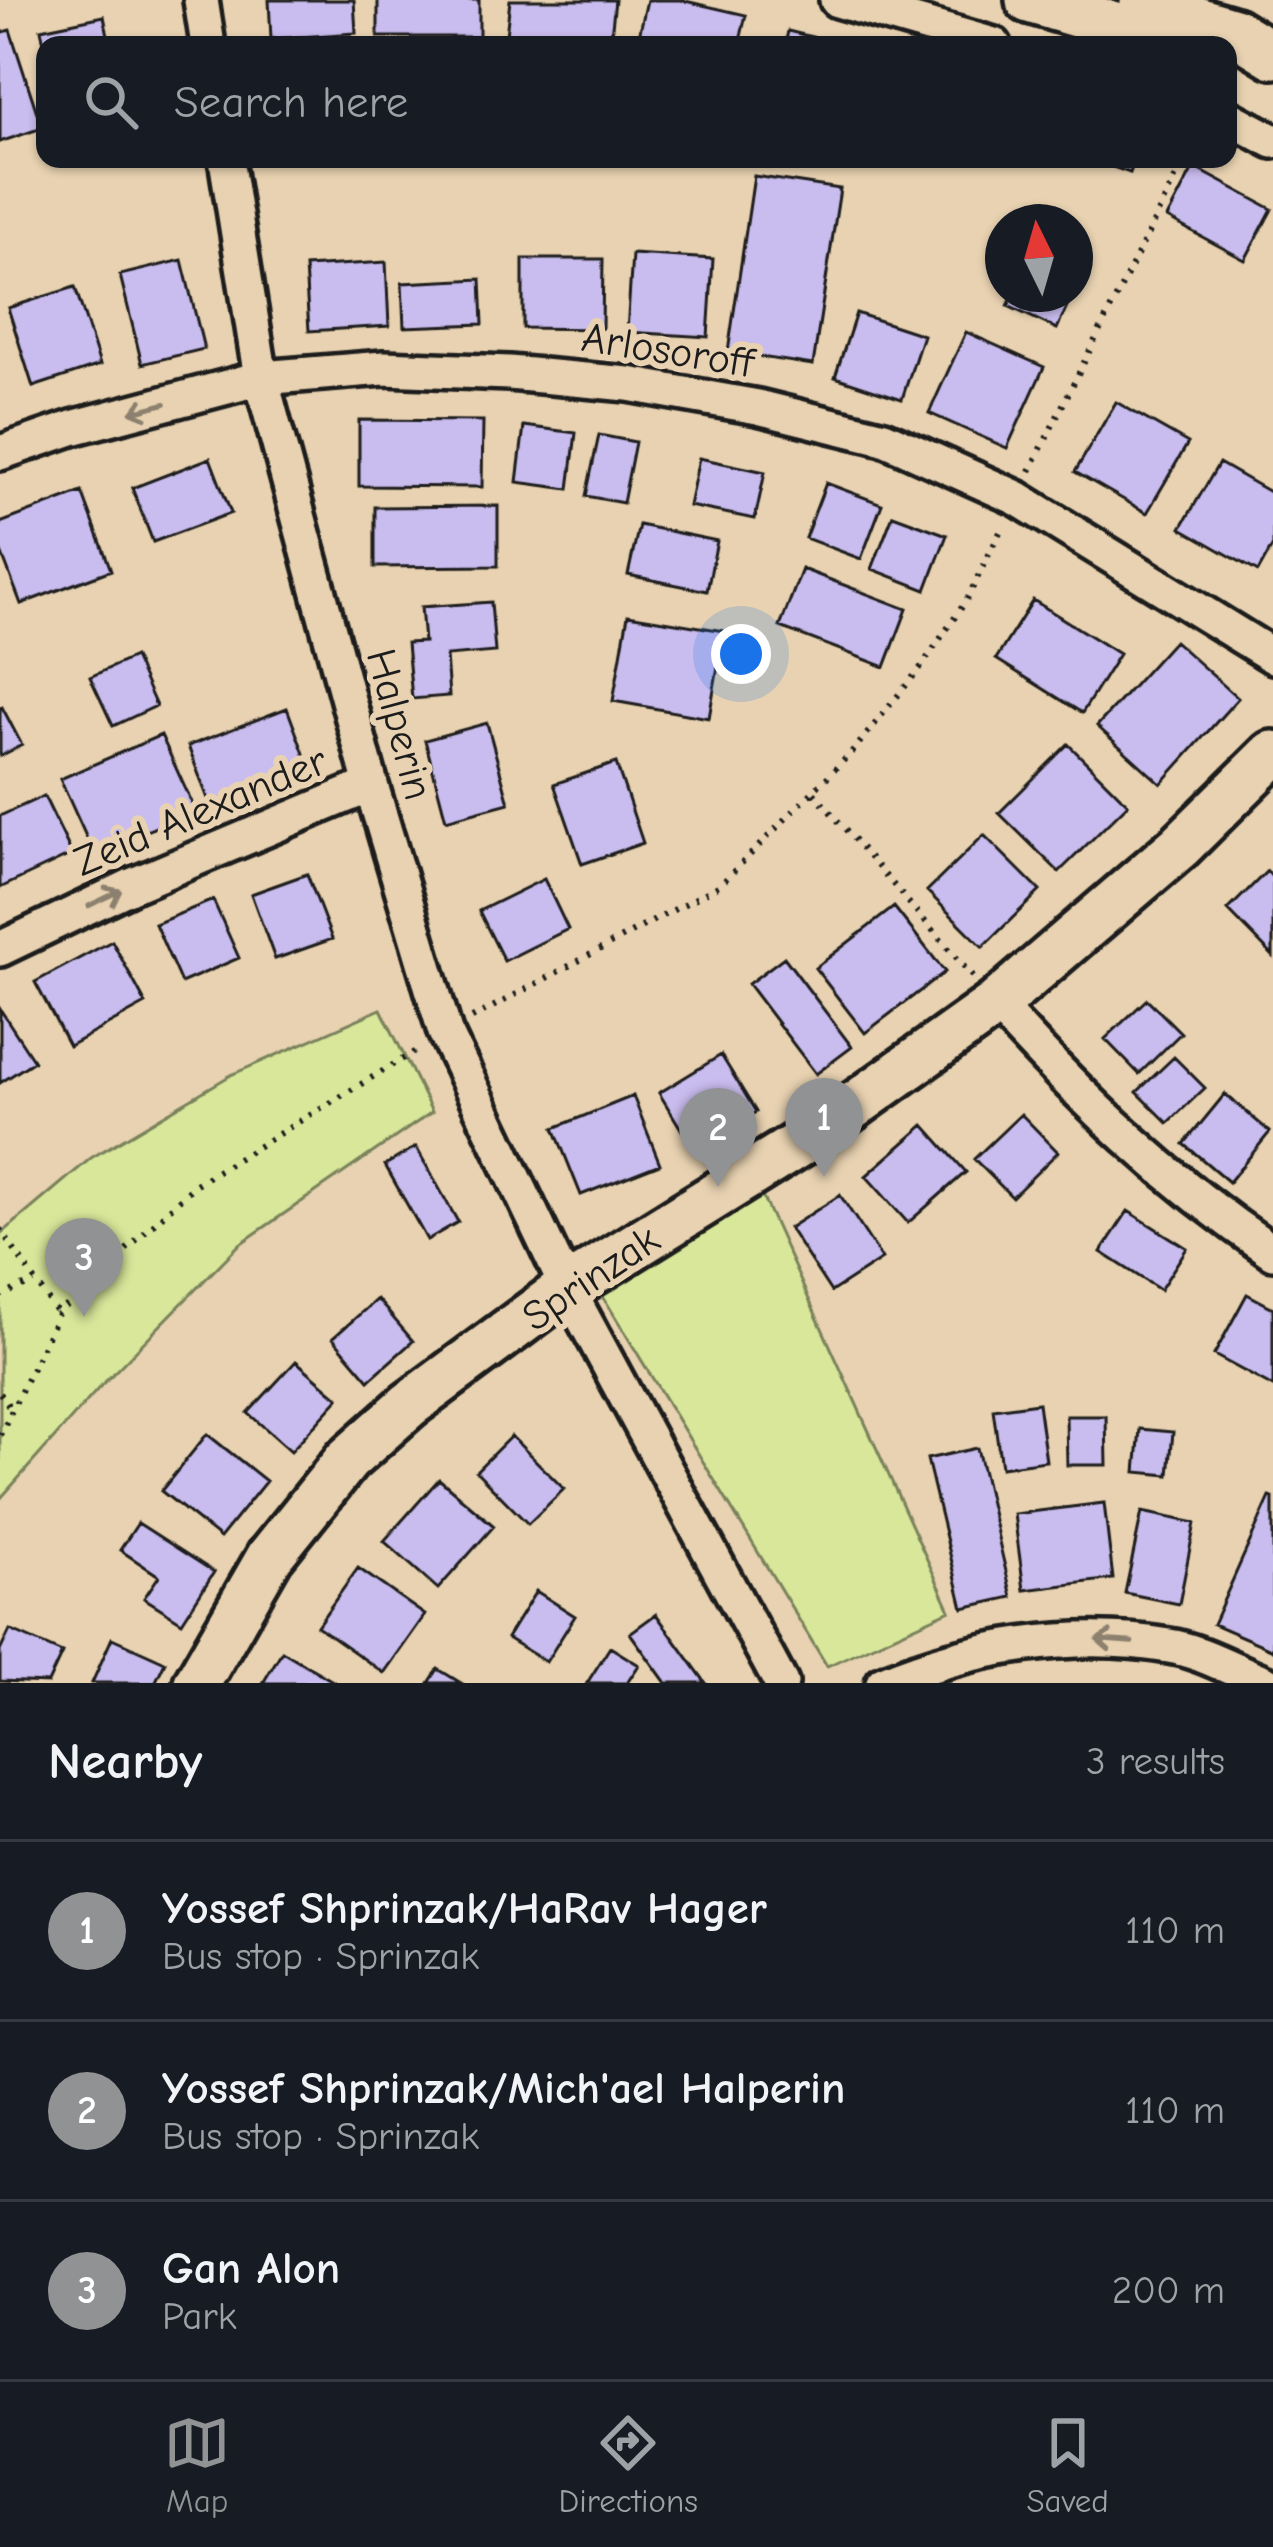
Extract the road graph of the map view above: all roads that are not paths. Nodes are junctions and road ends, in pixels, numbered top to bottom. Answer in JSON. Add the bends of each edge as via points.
{"nodes":[{"id":1,"x":201,"y":0,"type":"edge"},
{"id":2,"x":837,"y":0,"type":"edge"},
{"id":3,"x":1029,"y":0,"type":"edge"},
{"id":4,"x":1130,"y":0,"type":"edge"},
{"id":5,"x":207,"y":36,"type":"edge"},
{"id":6,"x":963,"y":36,"type":"edge"},
{"id":7,"x":1149,"y":36,"type":"edge"},
{"id":8,"x":1273,"y":56,"type":"edge"},
{"id":9,"x":1237,"y":67,"type":"edge"},
{"id":10,"x":1273,"y":89,"type":"edge"},
{"id":11,"x":1237,"y":122,"type":"edge"},
{"id":12,"x":1273,"y":141,"type":"edge"},
{"id":13,"x":227,"y":168,"type":"edge"},
{"id":14,"x":261,"y":378,"type":"junction"},
{"id":15,"x":0,"y":454,"type":"edge"},
{"id":16,"x":1273,"y":656,"type":"edge"},
{"id":17,"x":1273,"y":754,"type":"edge"},
{"id":18,"x":370,"y":785,"type":"junction"},
{"id":19,"x":0,"y":949,"type":"edge"},
{"id":20,"x":996,"y":1004,"type":"junction"},
{"id":21,"x":1273,"y":1252,"type":"edge"},
{"id":22,"x":567,"y":1288,"type":"junction"},
{"id":23,"x":197,"y":1683,"type":"edge"},
{"id":24,"x":781,"y":1683,"type":"edge"},
{"id":25,"x":884,"y":1683,"type":"edge"},
{"id":26,"x":1266,"y":1683,"type":"edge"}],
"edges":[{"from":1,"to":5,"type":"street"},
{"from":2,"to":6,"type":"street"},
{"from":3,"to":7,"type":"street"},
{"from":4,"to":8,"type":"street","via":[[1234,31]]},
{"from":9,"to":10,"type":"street"},
{"from":11,"to":12,"type":"street"},
{"from":13,"to":14,"type":"street","name":"Halperin"},
{"from":14,"to":15,"type":"street","name":"Arlosoroff","one_way":true},
{"from":14,"to":16,"type":"street","name":"Arlosoroff","via":[[384,368],[628,384],[884,438],[1017,498]]},
{"from":14,"to":18,"type":"street","name":"Halperin"},
{"from":17,"to":20,"type":"street","name":"Sprinzak"},
{"from":19,"to":18,"type":"street","name":"Zeid Alexander","one_way":true},
{"from":18,"to":22,"type":"street","name":"Halperin","via":[[446,1032]]},
{"from":20,"to":21,"type":"street","via":[[1142,1154]]},
{"from":20,"to":22,"type":"street","name":"Sprinzak","via":[[810,1136]]},
{"from":22,"to":23,"type":"street","name":"Sprinzak","via":[[347,1460],[270,1556]]},
{"from":22,"to":24,"type":"street","name":"Halperin"},
{"from":26,"to":25,"type":"street","one_way":true,"via":[[1173,1646],[1088,1640],[996,1649]]}]}
